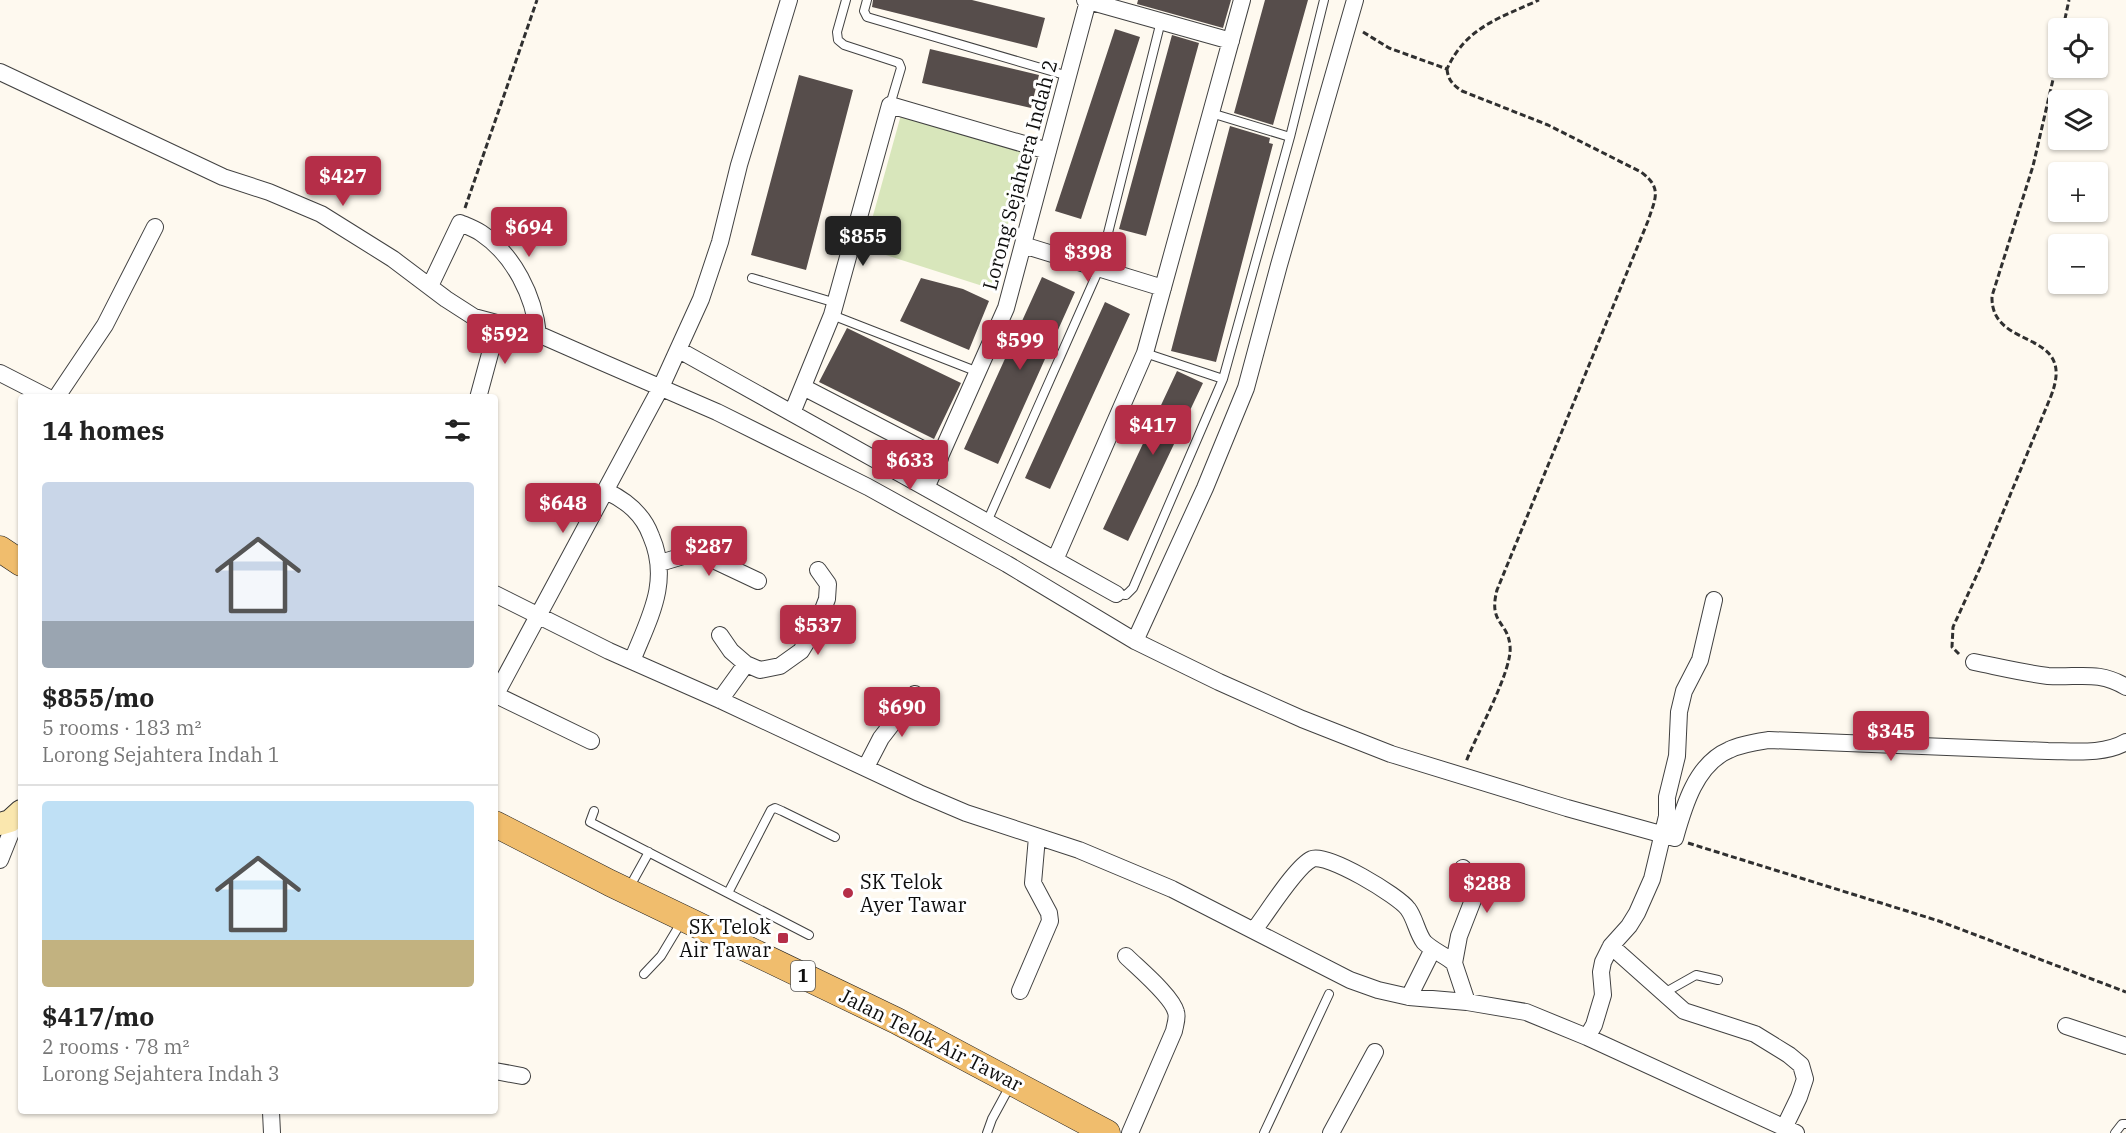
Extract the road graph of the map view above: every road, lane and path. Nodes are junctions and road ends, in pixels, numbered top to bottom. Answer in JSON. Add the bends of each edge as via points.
{"nodes":[{"id":1,"x":537,"y":0,"type":"edge"},
{"id":2,"x":789,"y":0,"type":"edge"},
{"id":3,"x":846,"y":0,"type":"edge"},
{"id":4,"x":867,"y":0,"type":"edge"},
{"id":5,"x":1087,"y":0,"type":"edge"},
{"id":6,"x":1242,"y":0,"type":"edge"},
{"id":7,"x":1324,"y":0,"type":"edge"},
{"id":8,"x":1355,"y":0,"type":"edge"},
{"id":9,"x":1539,"y":0,"type":"edge"},
{"id":10,"x":2069,"y":0,"type":"edge"},
{"id":11,"x":2065,"y":18,"type":"edge"},
{"id":12,"x":1161,"y":21,"type":"junction"},
{"id":13,"x":1349,"y":23,"type":"junction"},
{"id":14,"x":1231,"y":41,"type":"junction"},
{"id":15,"x":1447,"y":69,"type":"junction"},
{"id":16,"x":0,"y":72,"type":"edge"},
{"id":17,"x":1068,"y":76,"type":"junction"},
{"id":18,"x":2053,"y":78,"type":"edge"},
{"id":19,"x":890,"y":105,"type":"junction"},
{"id":20,"x":1211,"y":113,"type":"junction"},
{"id":21,"x":1290,"y":137,"type":"junction"},
{"id":22,"x":1048,"y":151,"type":"junction"},
{"id":23,"x":460,"y":223,"type":"junction"},
{"id":24,"x":155,"y":227,"type":"dead end"},
{"id":25,"x":1023,"y":245,"type":"junction"},
{"id":26,"x":1099,"y":269,"type":"junction"},
{"id":27,"x":752,"y":278,"type":"dead end"},
{"id":28,"x":430,"y":286,"type":"junction"},
{"id":29,"x":1163,"y":288,"type":"junction"},
{"id":30,"x":834,"y":309,"type":"junction"},
{"id":31,"x":498,"y":324,"type":"junction"},
{"id":32,"x":538,"y":334,"type":"junction"},
{"id":33,"x":679,"y":350,"type":"junction"},
{"id":34,"x":1145,"y":353,"type":"junction"},
{"id":35,"x":978,"y":372,"type":"junction"},
{"id":36,"x":0,"y":373,"type":"edge"},
{"id":37,"x":1223,"y":379,"type":"junction"},
{"id":38,"x":661,"y":387,"type":"junction"},
{"id":39,"x":803,"y":387,"type":"junction"},
{"id":40,"x":41,"y":394,"type":"edge"},
{"id":41,"x":59,"y":394,"type":"edge"},
{"id":42,"x":479,"y":394,"type":"edge"},
{"id":43,"x":792,"y":413,"type":"junction"},
{"id":44,"x":940,"y":458,"type":"junction"},
{"id":45,"x":927,"y":488,"type":"junction"},
{"id":46,"x":606,"y":491,"type":"junction"},
{"id":47,"x":987,"y":522,"type":"junction"},
{"id":48,"x":0,"y":549,"type":"edge"},
{"id":49,"x":1055,"y":560,"type":"junction"},
{"id":50,"x":18,"y":561,"type":"edge"},
{"id":51,"x":660,"y":563,"type":"junction"},
{"id":52,"x":818,"y":570,"type":"dead end"},
{"id":53,"x":758,"y":581,"type":"dead end"},
{"id":54,"x":1116,"y":594,"type":"joint"},
{"id":55,"x":498,"y":596,"type":"edge"},
{"id":56,"x":1714,"y":600,"type":"dead end"},
{"id":57,"x":538,"y":616,"type":"junction"},
{"id":58,"x":720,"y":635,"type":"dead end"},
{"id":59,"x":1135,"y":641,"type":"junction"},
{"id":60,"x":632,"y":661,"type":"junction"},
{"id":61,"x":1974,"y":662,"type":"joint"},
{"id":62,"x":746,"y":664,"type":"junction"},
{"id":63,"x":2126,"y":687,"type":"edge"},
{"id":64,"x":498,"y":690,"type":"edge"},
{"id":65,"x":915,"y":694,"type":"dead end"},
{"id":66,"x":498,"y":697,"type":"edge"},
{"id":67,"x":720,"y":699,"type":"junction"},
{"id":68,"x":591,"y":741,"type":"dead end"},
{"id":69,"x":2126,"y":742,"type":"edge"},
{"id":70,"x":866,"y":767,"type":"junction"},
{"id":71,"x":1461,"y":775,"type":"junction"},
{"id":72,"x":594,"y":811,"type":"dead end"},
{"id":73,"x":10,"y":819,"type":"edge"},
{"id":74,"x":498,"y":826,"type":"edge"},
{"id":75,"x":835,"y":837,"type":"dead end"},
{"id":76,"x":1037,"y":837,"type":"junction"},
{"id":77,"x":1669,"y":837,"type":"junction"},
{"id":78,"x":649,"y":852,"type":"junction"},
{"id":79,"x":0,"y":860,"type":"edge"},
{"id":80,"x":1463,"y":868,"type":"dead end"},
{"id":81,"x":627,"y":892,"type":"junction"},
{"id":82,"x":728,"y":893,"type":"junction"},
{"id":83,"x":683,"y":919,"type":"junction"},
{"id":84,"x":1254,"y":930,"type":"junction"},
{"id":85,"x":809,"y":935,"type":"dead end"},
{"id":86,"x":1611,"y":946,"type":"junction"},
{"id":87,"x":1433,"y":949,"type":"junction"},
{"id":88,"x":1126,"y":956,"type":"dead end"},
{"id":89,"x":1454,"y":963,"type":"junction"},
{"id":90,"x":644,"y":974,"type":"dead end"},
{"id":91,"x":1718,"y":980,"type":"dead end"},
{"id":92,"x":1020,"y":991,"type":"dead end"},
{"id":93,"x":2126,"y":992,"type":"edge"},
{"id":94,"x":1664,"y":993,"type":"junction"},
{"id":95,"x":1329,"y":994,"type":"dead end"},
{"id":96,"x":1409,"y":997,"type":"junction"},
{"id":97,"x":1467,"y":1002,"type":"junction"},
{"id":98,"x":2066,"y":1026,"type":"dead end"},
{"id":99,"x":1587,"y":1037,"type":"junction"},
{"id":100,"x":2126,"y":1046,"type":"edge"},
{"id":101,"x":1375,"y":1052,"type":"dead end"},
{"id":102,"x":498,"y":1072,"type":"edge"},
{"id":103,"x":522,"y":1076,"type":"dead end"},
{"id":104,"x":1012,"y":1081,"type":"junction"},
{"id":105,"x":271,"y":1114,"type":"edge"},
{"id":106,"x":2126,"y":1124,"type":"edge"},
{"id":107,"x":1787,"y":1131,"type":"edge"},
{"id":108,"x":272,"y":1133,"type":"edge"},
{"id":109,"x":987,"y":1133,"type":"edge"},
{"id":110,"x":1107,"y":1133,"type":"edge"},
{"id":111,"x":1130,"y":1133,"type":"edge"},
{"id":112,"x":1264,"y":1133,"type":"edge"},
{"id":113,"x":1331,"y":1133,"type":"edge"},
{"id":114,"x":2115,"y":1133,"type":"edge"}],
"edges":[{"from":1,"to":23,"type":"path"},
{"from":2,"to":33,"type":"street","via":[[714,261]]},
{"from":3,"to":19,"type":"lane","via":[[838,40],[899,63],[901,68]]},
{"from":4,"to":17,"type":"lane","via":[[867,16]]},
{"from":5,"to":12,"type":"street"},
{"from":5,"to":17,"type":"street","name":"Lorong Sejahtera Indah 2"},
{"from":6,"to":14,"type":"street"},
{"from":7,"to":21,"type":"lane"},
{"from":8,"to":13,"type":"street"},
{"from":9,"to":15,"type":"path","via":[[1475,31]]},
{"from":10,"to":11,"type":"path"},
{"from":12,"to":14,"type":"street"},
{"from":12,"to":26,"type":"lane"},
{"from":13,"to":15,"type":"path","via":[[1389,48]]},
{"from":13,"to":59,"type":"street","via":[[1246,388]]},
{"from":14,"to":20,"type":"street"},
{"from":15,"to":71,"type":"path","via":[[1453,85],[1462,91],[1548,125],[1641,172],[1656,189],[1647,221],[1497,590],[1494,611],[1510,645],[1508,667]]},
{"from":16,"to":28,"type":"street","via":[[223,177],[321,214]]},
{"from":17,"to":22,"type":"street","name":"Lorong Sejahtera Indah 2"},
{"from":18,"to":61,"type":"path","via":[[2033,166],[1992,296],[1992,308],[2005,327],[2044,348],[2056,364],[2057,375],[1953,627],[1952,647]]},
{"from":19,"to":22,"type":"street"},
{"from":19,"to":30,"type":"street"},
{"from":20,"to":21,"type":"lane"},
{"from":20,"to":29,"type":"street"},
{"from":21,"to":37,"type":"lane"},
{"from":22,"to":25,"type":"street","name":"Lorong Sejahtera Indah 2"},
{"from":23,"to":28,"type":"street"},
{"from":23,"to":32,"type":"street","via":[[483,234],[516,268],[531,299]]},
{"from":24,"to":41,"type":"street","via":[[105,325]]},
{"from":25,"to":26,"type":"street"},
{"from":25,"to":35,"type":"street","name":"Lorong Sejahtera Indah 2","via":[[1006,308]]},
{"from":26,"to":29,"type":"street"},
{"from":26,"to":47,"type":"lane"},
{"from":27,"to":30,"type":"lane"},
{"from":28,"to":31,"type":"street","via":[[474,317]]},
{"from":29,"to":34,"type":"street"},
{"from":30,"to":35,"type":"lane"},
{"from":30,"to":39,"type":"street"},
{"from":31,"to":32,"type":"street"},
{"from":31,"to":42,"type":"street"},
{"from":32,"to":38,"type":"street"},
{"from":33,"to":38,"type":"street"},
{"from":33,"to":43,"type":"street"},
{"from":34,"to":37,"type":"lane"},
{"from":34,"to":49,"type":"street"},
{"from":35,"to":44,"type":"street","name":"Lorong Sejahtera Indah 2"},
{"from":36,"to":40,"type":"street"},
{"from":37,"to":54,"type":"lane","via":[[1133,588],[1126,595]]},
{"from":38,"to":46,"type":"street"},
{"from":38,"to":59,"type":"street","via":[[868,487]]},
{"from":39,"to":43,"type":"street"},
{"from":39,"to":44,"type":"street"},
{"from":43,"to":45,"type":"street"},
{"from":44,"to":45,"type":"street","name":"Lorong Sejahtera Indah 2"},
{"from":45,"to":47,"type":"street"},
{"from":46,"to":51,"type":"street","via":[[635,509],[648,528]]},
{"from":46,"to":57,"type":"street"},
{"from":47,"to":49,"type":"street"},
{"from":48,"to":50,"type":"main road"},
{"from":49,"to":54,"type":"street"},
{"from":51,"to":53,"type":"street","via":[[690,554],[705,556]]},
{"from":51,"to":60,"type":"street","via":[[655,603]]},
{"from":52,"to":62,"type":"street","via":[[828,584],[827,599],[801,651],[780,666],[760,670]]},
{"from":55,"to":57,"type":"street"},
{"from":56,"to":77,"type":"street","via":[[1700,660],[1684,691],[1679,712],[1677,756],[1667,797]]},
{"from":57,"to":60,"type":"street"},
{"from":57,"to":64,"type":"street"},
{"from":58,"to":62,"type":"street"},
{"from":59,"to":71,"type":"street","via":[[1302,719],[1391,754]]},
{"from":60,"to":67,"type":"street"},
{"from":61,"to":63,"type":"street","via":[[2050,676],[2099,676]]},
{"from":62,"to":67,"type":"street"},
{"from":65,"to":70,"type":"street","via":[[881,738]]},
{"from":66,"to":68,"type":"street"},
{"from":67,"to":70,"type":"street"},
{"from":69,"to":77,"type":"street","via":[[2093,751],[2038,751],[1770,740],[1728,750],[1712,760],[1700,775]]},
{"from":70,"to":76,"type":"street","via":[[966,813]]},
{"from":71,"to":77,"type":"street"},
{"from":72,"to":78,"type":"lane","via":[[590,822]]},
{"from":73,"to":79,"type":"street","via":[[12,830]]},
{"from":74,"to":81,"type":"main road","name":"Jalan Telok Air Tawar","number":"1"},
{"from":75,"to":82,"type":"lane","via":[[775,808],[771,810]]},
{"from":76,"to":84,"type":"street","via":[[1172,889]]},
{"from":76,"to":92,"type":"street","via":[[1033,883],[1050,921]]},
{"from":77,"to":86,"type":"street","via":[[1645,899]]},
{"from":77,"to":93,"type":"path","via":[[1939,921]]},
{"from":78,"to":81,"type":"lane"},
{"from":78,"to":82,"type":"lane"},
{"from":80,"to":89,"type":"street","via":[[1473,900],[1459,936]]},
{"from":81,"to":83,"type":"main road","name":"Jalan Telok Air Tawar","number":"1"},
{"from":82,"to":85,"type":"lane"},
{"from":83,"to":90,"type":"lane","via":[[661,956]]},
{"from":83,"to":104,"type":"main road","name":"Jalan Telok Air Tawar","number":"1","via":[[897,1021]]},
{"from":84,"to":87,"type":"street","via":[[1301,868],[1312,858],[1319,858],[1400,901],[1423,940]]},
{"from":84,"to":96,"type":"street","via":[[1350,981]]},
{"from":86,"to":94,"type":"street"},
{"from":86,"to":99,"type":"street","via":[[1601,972],[1603,995],[1599,1011]]},
{"from":87,"to":89,"type":"street"},
{"from":87,"to":96,"type":"street"},
{"from":88,"to":111,"type":"street","via":[[1177,1014],[1174,1031]]},
{"from":89,"to":97,"type":"street"},
{"from":91,"to":94,"type":"lane","via":[[1696,975]]},
{"from":94,"to":107,"type":"street","via":[[1684,1011],[1755,1034],[1801,1065],[1805,1079]]},
{"from":95,"to":112,"type":"lane"},
{"from":96,"to":97,"type":"street"},
{"from":97,"to":99,"type":"street","via":[[1526,1012]]},
{"from":98,"to":100,"type":"street"},
{"from":99,"to":107,"type":"street"},
{"from":101,"to":113,"type":"street"},
{"from":102,"to":103,"type":"street"},
{"from":104,"to":109,"type":"lane"},
{"from":104,"to":110,"type":"main road","name":"Jalan Telok Air Tawar","number":"1"},
{"from":105,"to":108,"type":"street"},
{"from":106,"to":114,"type":"lane"}]}
